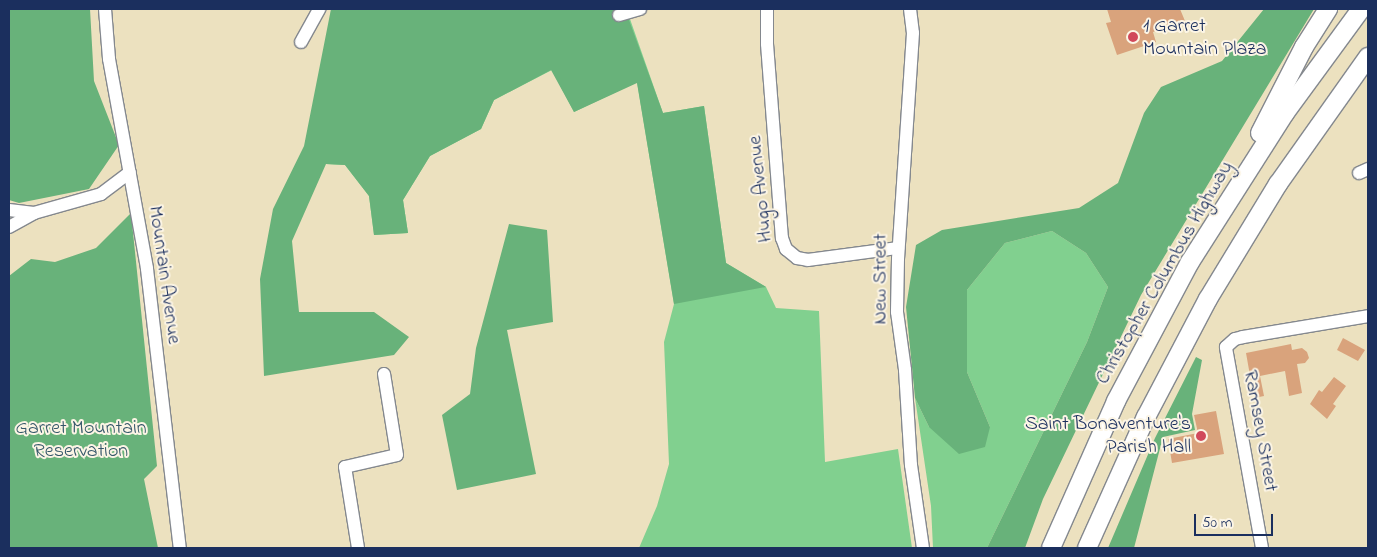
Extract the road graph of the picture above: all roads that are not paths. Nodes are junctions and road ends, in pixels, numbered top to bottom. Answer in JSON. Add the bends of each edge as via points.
{"nodes":[{"id":1,"x":105,"y":9,"type":"edge"},
{"id":2,"x":319,"y":9,"type":"edge"},
{"id":3,"x":640,"y":9,"type":"edge"},
{"id":4,"x":767,"y":9,"type":"edge"},
{"id":5,"x":910,"y":9,"type":"edge"},
{"id":6,"x":1328,"y":9,"type":"edge"},
{"id":7,"x":1360,"y":9,"type":"edge"},
{"id":8,"x":619,"y":15,"type":"dead end"},
{"id":9,"x":301,"y":42,"type":"dead end"},
{"id":10,"x":1368,"y":57,"type":"edge"},
{"id":11,"x":130,"y":172,"type":"junction"},
{"id":12,"x":9,"y":210,"type":"edge"},
{"id":13,"x":34,"y":213,"type":"junction"},
{"id":14,"x":9,"y":228,"type":"edge"},
{"id":15,"x":1207,"y":234,"type":"junction"},
{"id":16,"x":898,"y":248,"type":"junction"},
{"id":17,"x":1368,"y":316,"type":"edge"},
{"id":18,"x":384,"y":374,"type":"dead end"},
{"id":19,"x":180,"y":548,"type":"edge"},
{"id":20,"x":358,"y":548,"type":"edge"},
{"id":21,"x":923,"y":548,"type":"edge"},
{"id":22,"x":1051,"y":548,"type":"edge"},
{"id":23,"x":1087,"y":548,"type":"edge"},
{"id":24,"x":1262,"y":548,"type":"edge"}],
"edges":[{"from":1,"to":11,"type":"street","name":"Mountain Avenue","via":[[110,59]]},
{"from":2,"to":9,"type":"street"},
{"from":3,"to":8,"type":"street"},
{"from":4,"to":16,"type":"street","name":"Hugo Avenue","via":[[782,238],[786,249],[797,258],[808,260]]},
{"from":5,"to":16,"type":"street","name":"New Street","via":[[913,33]]},
{"from":6,"to":15,"type":"highway","via":[[1304,47]]},
{"from":7,"to":15,"type":"highway","name":"Christopher Columbus Highway","via":[[1285,113]]},
{"from":10,"to":23,"type":"highway","via":[[1278,184],[1208,299],[1146,417]]},
{"from":11,"to":13,"type":"street","via":[[101,194]]},
{"from":11,"to":19,"type":"street","name":"Mountain Avenue","via":[[147,269]]},
{"from":12,"to":13,"type":"street"},
{"from":13,"to":14,"type":"street"},
{"from":15,"to":22,"type":"highway","name":"Christopher Columbus Highway","via":[[1116,401]]},
{"from":16,"to":21,"type":"street","name":"New Street","via":[[897,312],[905,370],[911,465]]},
{"from":17,"to":24,"type":"street","name":"Ramsey Street","via":[[1249,336],[1228,344],[1226,351]]},
{"from":18,"to":20,"type":"street","via":[[397,456],[345,467]]}]}
